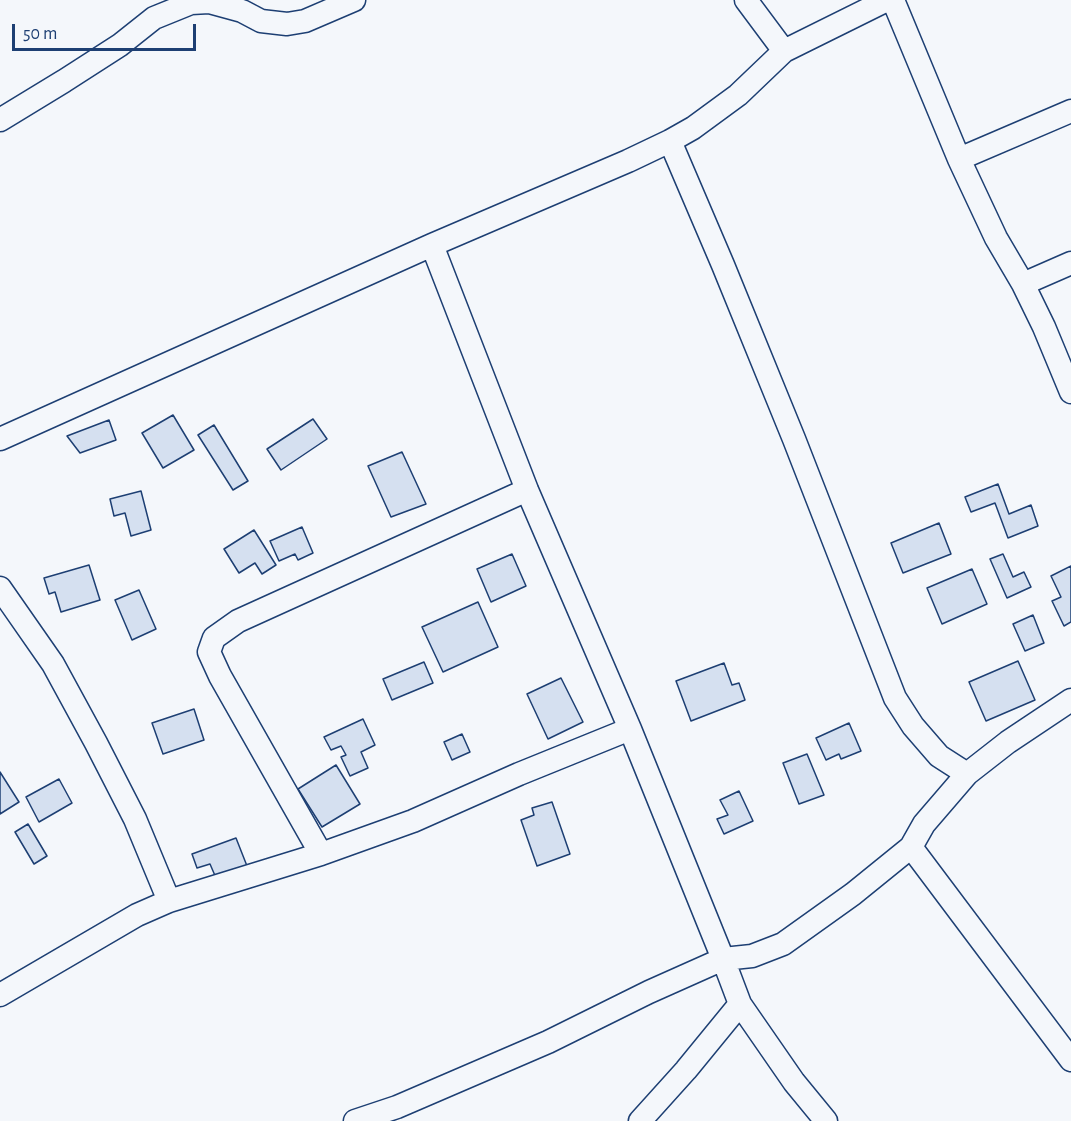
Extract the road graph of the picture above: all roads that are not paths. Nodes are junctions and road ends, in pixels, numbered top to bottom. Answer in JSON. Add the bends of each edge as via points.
{"nodes":[{"id":1,"x":354,"y":0,"type":"edge"},
{"id":2,"x":746,"y":0,"type":"edge"},
{"id":3,"x":887,"y":0,"type":"edge"},
{"id":4,"x":893,"y":0,"type":"edge"},
{"id":5,"x":784,"y":51,"type":"junction"},
{"id":6,"x":1071,"y":111,"type":"edge"},
{"id":7,"x":0,"y":120,"type":"edge"},
{"id":8,"x":670,"y":141,"type":"junction"},
{"id":9,"x":959,"y":159,"type":"junction"},
{"id":10,"x":432,"y":244,"type":"junction"},
{"id":11,"x":1071,"y":263,"type":"edge"},
{"id":12,"x":1023,"y":284,"type":"junction"},
{"id":13,"x":1071,"y":392,"type":"edge"},
{"id":14,"x":0,"y":439,"type":"edge"},
{"id":15,"x":527,"y":490,"type":"junction"},
{"id":16,"x":3,"y":598,"type":"edge"},
{"id":17,"x":1071,"y":700,"type":"edge"},
{"id":18,"x":630,"y":729,"type":"junction"},
{"id":19,"x":967,"y":774,"type":"junction"},
{"id":20,"x":911,"y":847,"type":"junction"},
{"id":21,"x":321,"y":854,"type":"junction"},
{"id":22,"x":169,"y":901,"type":"junction"},
{"id":23,"x":723,"y":959,"type":"junction"},
{"id":24,"x":0,"y":995,"type":"edge"},
{"id":25,"x":740,"y":1004,"type":"junction"},
{"id":26,"x":1071,"y":1060,"type":"edge"},
{"id":27,"x":355,"y":1121,"type":"edge"},
{"id":28,"x":640,"y":1121,"type":"edge"},
{"id":29,"x":826,"y":1121,"type":"edge"}],
"edges":[{"from":1,"to":7,"type":"street","via":[[305,21],[286,24],[261,21],[209,2],[190,3],[154,18],[120,45]]},
{"from":2,"to":5,"type":"street"},
{"from":3,"to":5,"type":"street"},
{"from":4,"to":9,"type":"street"},
{"from":5,"to":8,"type":"street","via":[[738,95]]},
{"from":6,"to":9,"type":"street"},
{"from":8,"to":10,"type":"street"},
{"from":8,"to":19,"type":"street","via":[[794,439],[895,698],[939,756]]},
{"from":9,"to":12,"type":"street","via":[[996,238]]},
{"from":10,"to":14,"type":"street"},
{"from":10,"to":15,"type":"street"},
{"from":11,"to":12,"type":"street"},
{"from":12,"to":13,"type":"street"},
{"from":15,"to":18,"type":"street"},
{"from":15,"to":21,"type":"street","via":[[238,621],[214,638],[209,652],[220,676]]},
{"from":16,"to":22,"type":"street","via":[[53,664],[96,742],[135,819]]},
{"from":17,"to":19,"type":"street"},
{"from":18,"to":21,"type":"street","via":[[413,821]]},
{"from":18,"to":23,"type":"street"},
{"from":19,"to":20,"type":"street","via":[[924,824]]},
{"from":20,"to":23,"type":"street","via":[[783,944],[752,956]]},
{"from":20,"to":26,"type":"street"},
{"from":21,"to":22,"type":"street"},
{"from":22,"to":24,"type":"street","via":[[137,915]]},
{"from":23,"to":25,"type":"street"},
{"from":23,"to":27,"type":"street","via":[[548,1042]]},
{"from":25,"to":28,"type":"street"},
{"from":25,"to":29,"type":"street"}]}
